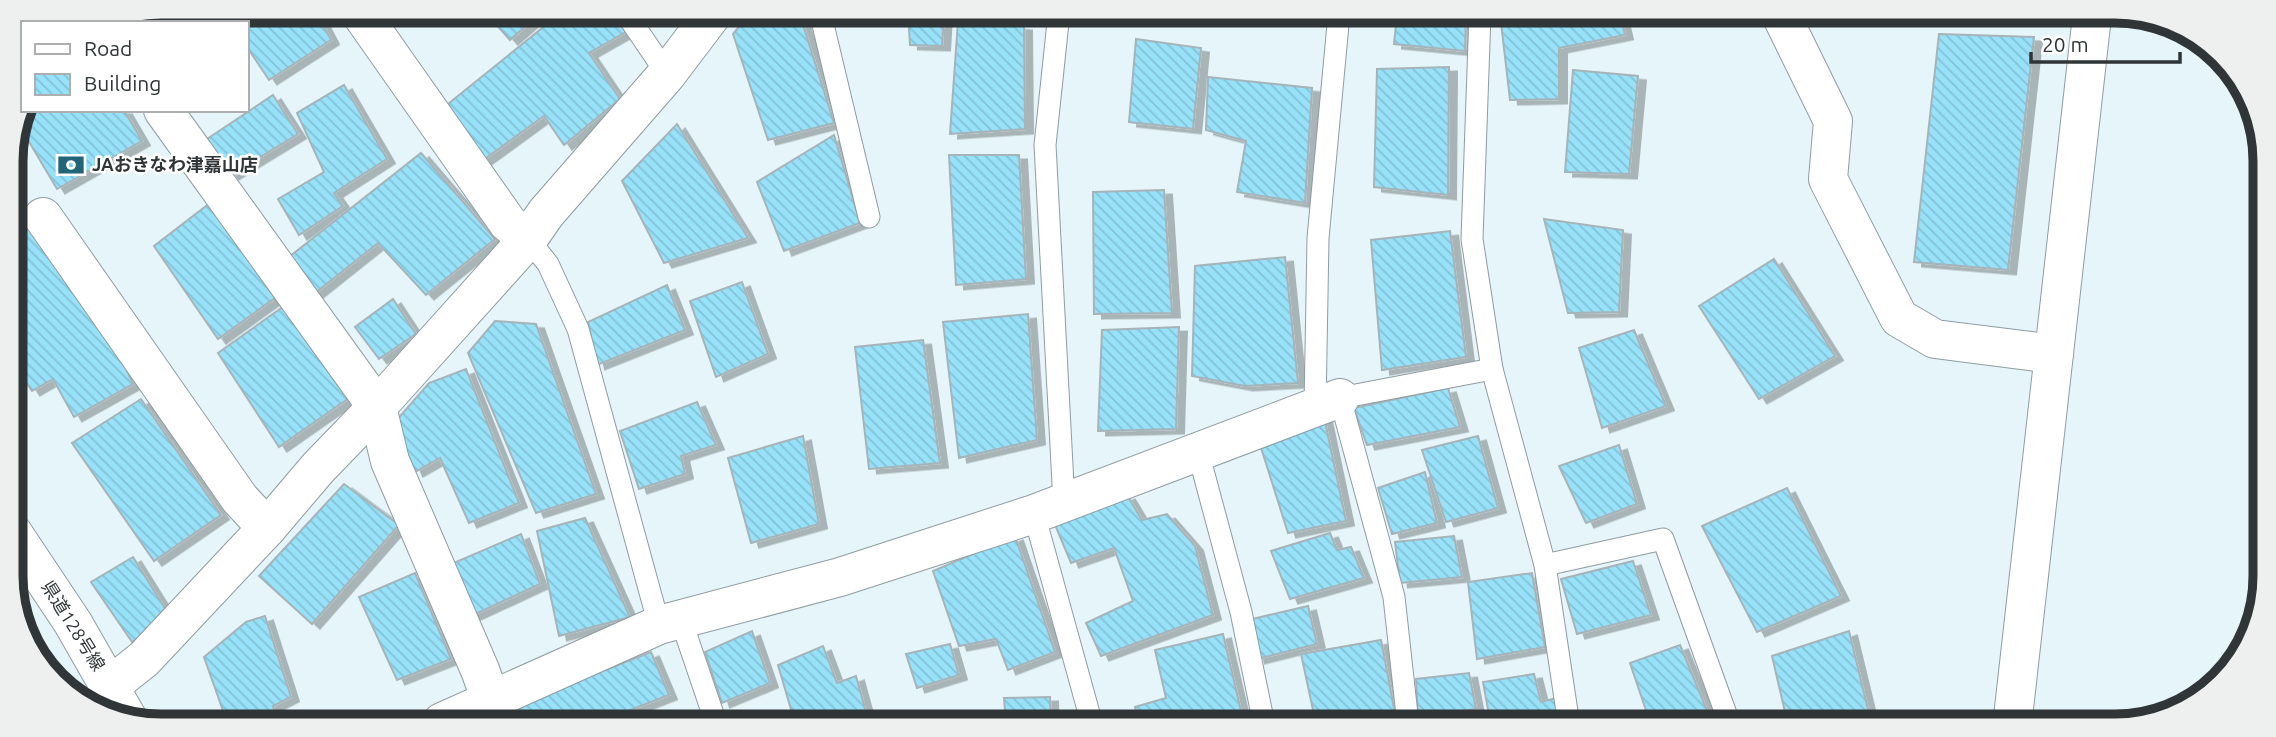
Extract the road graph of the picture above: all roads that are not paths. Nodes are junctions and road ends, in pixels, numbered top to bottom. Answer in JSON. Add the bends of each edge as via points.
{"nodes":[{"id":1,"x":367,"y":23,"type":"edge"},
{"id":2,"x":632,"y":23,"type":"edge"},
{"id":3,"x":706,"y":23,"type":"edge"},
{"id":4,"x":823,"y":23,"type":"edge"},
{"id":5,"x":1058,"y":23,"type":"edge"},
{"id":6,"x":1338,"y":23,"type":"edge"},
{"id":7,"x":1480,"y":23,"type":"edge"},
{"id":8,"x":1784,"y":23,"type":"edge"},
{"id":9,"x":2091,"y":23,"type":"edge"},
{"id":10,"x":667,"y":74,"type":"junction"},
{"id":11,"x":164,"y":112,"type":"edge"},
{"id":12,"x":43,"y":217,"type":"dead end"},
{"id":13,"x":869,"y":217,"type":"dead end"},
{"id":14,"x":527,"y":239,"type":"junction"},
{"id":15,"x":2054,"y":354,"type":"junction"},
{"id":16,"x":1492,"y":369,"type":"junction"},
{"id":17,"x":1327,"y":403,"type":"junction"},
{"id":18,"x":377,"y":407,"type":"junction"},
{"id":19,"x":1198,"y":452,"type":"junction"},
{"id":20,"x":1049,"y":509,"type":"junction"},
{"id":21,"x":267,"y":528,"type":"junction"},
{"id":22,"x":23,"y":548,"type":"edge"},
{"id":23,"x":1545,"y":565,"type":"junction"},
{"id":24,"x":670,"y":623,"type":"junction"},
{"id":25,"x":110,"y":686,"type":"junction"},
{"id":26,"x":123,"y":709,"type":"edge"},
{"id":27,"x":495,"y":711,"type":"edge"},
{"id":28,"x":712,"y":714,"type":"edge"},
{"id":29,"x":1091,"y":714,"type":"edge"},
{"id":30,"x":1262,"y":714,"type":"edge"},
{"id":31,"x":1407,"y":714,"type":"edge"},
{"id":32,"x":1567,"y":714,"type":"edge"},
{"id":33,"x":1726,"y":714,"type":"edge"},
{"id":34,"x":2013,"y":714,"type":"edge"}],
"edges":[{"from":1,"to":14,"type":"street","via":[[508,223]]},
{"from":2,"to":10,"type":"lane"},
{"from":3,"to":10,"type":"street"},
{"from":4,"to":13,"type":"lane"},
{"from":5,"to":20,"type":"lane","via":[[1045,145]]},
{"from":6,"to":17,"type":"lane","via":[[1318,238]]},
{"from":7,"to":16,"type":"lane","via":[[1472,239]]},
{"from":8,"to":15,"type":"street","via":[[1833,121],[1828,179],[1899,318],[1935,339]]},
{"from":9,"to":15,"type":"street"},
{"from":10,"to":14,"type":"street"},
{"from":11,"to":18,"type":"street"},
{"from":12,"to":21,"type":"street","via":[[240,499]]},
{"from":14,"to":18,"type":"street"},
{"from":14,"to":24,"type":"lane","via":[[548,264],[578,329]]},
{"from":15,"to":34,"type":"street"},
{"from":16,"to":17,"type":"lane"},
{"from":16,"to":23,"type":"lane"},
{"from":17,"to":19,"type":"street"},
{"from":17,"to":31,"type":"lane","via":[[1394,597]]},
{"from":18,"to":21,"type":"street"},
{"from":18,"to":27,"type":"street","via":[[390,461]]},
{"from":19,"to":20,"type":"street"},
{"from":19,"to":30,"type":"lane","via":[[1241,612]]},
{"from":20,"to":24,"type":"street","via":[[840,577]]},
{"from":20,"to":29,"type":"lane"},
{"from":21,"to":25,"type":"street","via":[[144,659]]},
{"from":22,"to":25,"type":"street","name":"県道128号線"},
{"from":23,"to":32,"type":"lane"},
{"from":23,"to":33,"type":"lane","via":[[1663,539]]},
{"from":24,"to":27,"type":"street"},
{"from":24,"to":28,"type":"lane"},
{"from":25,"to":26,"type":"street","name":"県道128号線"}]}
